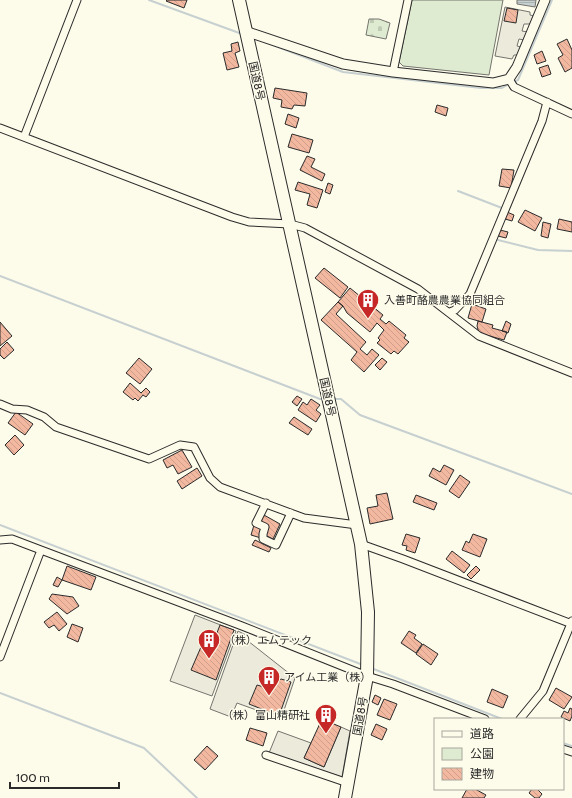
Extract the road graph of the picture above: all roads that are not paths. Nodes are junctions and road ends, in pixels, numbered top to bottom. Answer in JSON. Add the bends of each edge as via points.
{"nodes":[{"id":1,"x":77,"y":0,"type":"edge"},
{"id":2,"x":238,"y":0,"type":"edge"},
{"id":3,"x":408,"y":0,"type":"edge"},
{"id":4,"x":544,"y":0,"type":"edge"},
{"id":5,"x":245,"y":31,"type":"junction"},
{"id":6,"x":393,"y":72,"type":"junction"},
{"id":7,"x":508,"y":79,"type":"junction"},
{"id":8,"x":547,"y":102,"type":"junction"},
{"id":9,"x":572,"y":114,"type":"edge"},
{"id":10,"x":0,"y":128,"type":"edge"},
{"id":11,"x":24,"y":137,"type":"junction"},
{"id":12,"x":290,"y":224,"type":"junction"},
{"id":13,"x":450,"y":312,"type":"junction"},
{"id":14,"x":572,"y":373,"type":"edge"},
{"id":15,"x":0,"y":404,"type":"edge"},
{"id":16,"x":266,"y":504,"type":"junction"},
{"id":17,"x":291,"y":513,"type":"junction"},
{"id":18,"x":357,"y":525,"type":"junction"},
{"id":19,"x":0,"y":540,"type":"edge"},
{"id":20,"x":361,"y":544,"type":"junction"},
{"id":21,"x":41,"y":550,"type":"junction"},
{"id":22,"x":572,"y":623,"type":"edge"},
{"id":23,"x":0,"y":657,"type":"edge"},
{"id":24,"x":367,"y":676,"type":"junction"},
{"id":25,"x":483,"y":718,"type":"edge"},
{"id":26,"x":521,"y":718,"type":"edge"},
{"id":27,"x":266,"y":754,"type":"dead end"},
{"id":28,"x":348,"y":783,"type":"junction"},
{"id":29,"x":345,"y":798,"type":"edge"}],
"edges":[{"from":1,"to":11,"type":"street"},
{"from":2,"to":5,"type":"highway","name":"国道8号"},
{"from":3,"to":6,"type":"street"},
{"from":4,"to":7,"type":"street","via":[[517,67]]},
{"from":5,"to":6,"type":"street","via":[[343,64]]},
{"from":5,"to":12,"type":"highway","name":"国道8号"},
{"from":6,"to":7,"type":"street","via":[[494,83]]},
{"from":7,"to":8,"type":"street","via":[[514,87]]},
{"from":8,"to":9,"type":"street"},
{"from":8,"to":13,"type":"street","via":[[542,121],[470,294]]},
{"from":10,"to":11,"type":"street"},
{"from":11,"to":12,"type":"street","via":[[232,217],[249,222]]},
{"from":12,"to":13,"type":"street","via":[[304,228],[418,288]]},
{"from":12,"to":18,"type":"highway","name":"国道8号"},
{"from":13,"to":14,"type":"street","via":[[480,336]]},
{"from":15,"to":16,"type":"street","via":[[12,409],[27,410],[44,417],[56,427],[149,459],[180,445],[194,447],[210,478],[220,486]]},
{"from":16,"to":17,"type":"street"},
{"from":16,"to":17,"type":"street","via":[[256,523],[265,527],[263,539],[276,544]]},
{"from":17,"to":18,"type":"street","via":[[304,518]]},
{"from":18,"to":20,"type":"highway","name":"国道8号"},
{"from":19,"to":21,"type":"street","via":[[12,539]]},
{"from":20,"to":22,"type":"street"},
{"from":20,"to":24,"type":"highway","name":"国道8号","via":[[368,612]]},
{"from":21,"to":23,"type":"street"},
{"from":21,"to":24,"type":"street"},
{"from":22,"to":26,"type":"street","via":[[543,691]]},
{"from":24,"to":25,"type":"street"},
{"from":24,"to":28,"type":"highway","name":"国道8号"},
{"from":27,"to":28,"type":"street"},
{"from":28,"to":29,"type":"highway","name":"国道8号"}]}
